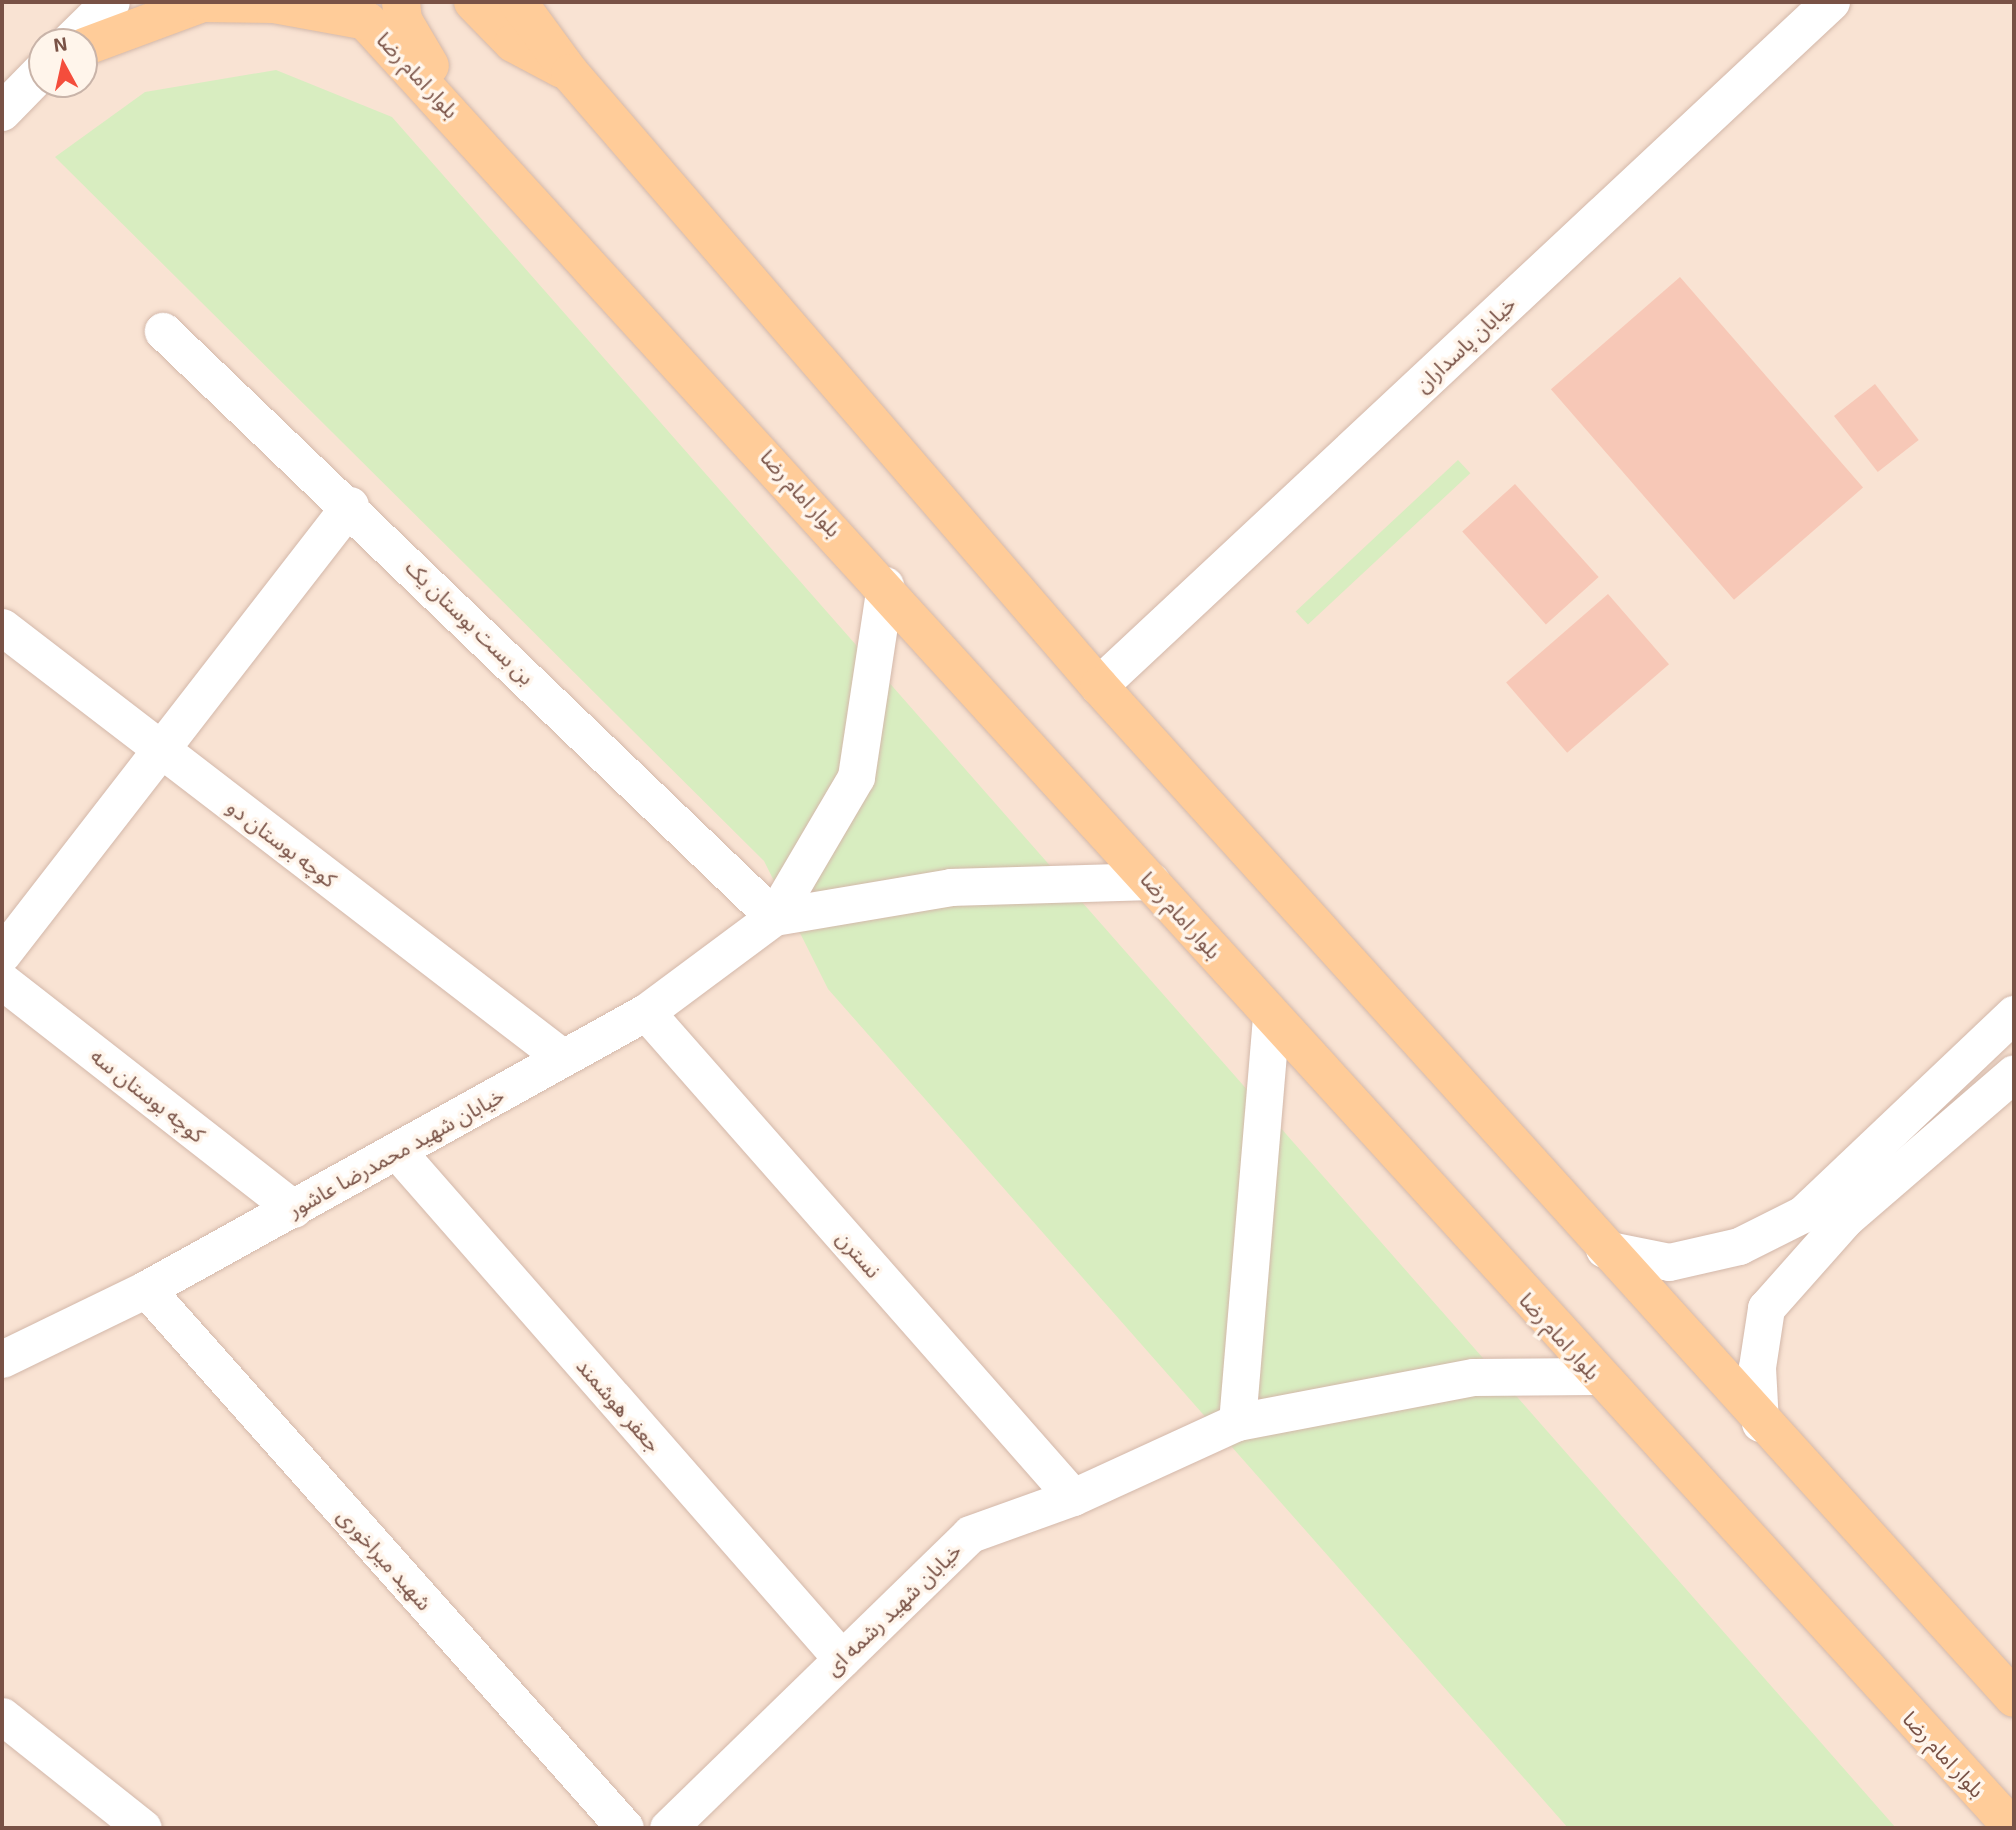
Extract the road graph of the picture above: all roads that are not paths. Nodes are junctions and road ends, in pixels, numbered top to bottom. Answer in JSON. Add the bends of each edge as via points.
{"nodes":[{"id":1,"x":111,"y":2,"type":"edge"},
{"id":2,"x":401,"y":2,"type":"edge"},
{"id":3,"x":473,"y":2,"type":"edge"},
{"id":4,"x":519,"y":2,"type":"edge"},
{"id":5,"x":1831,"y":2,"type":"edge"},
{"id":6,"x":357,"y":11,"type":"edge"},
{"id":7,"x":84,"y":28,"type":"edge"},
{"id":8,"x":98,"y":42,"type":"edge"},
{"id":9,"x":570,"y":73,"type":"junction"},
{"id":10,"x":28,"y":85,"type":"edge"},
{"id":11,"x":2,"y":112,"type":"edge"},
{"id":12,"x":481,"y":143,"type":"junction"},
{"id":13,"x":163,"y":331,"type":"dead end"},
{"id":14,"x":350,"y":505,"type":"junction"},
{"id":15,"x":885,"y":584,"type":"junction"},
{"id":16,"x":2,"y":626,"type":"edge"},
{"id":17,"x":1099,"y":686,"type":"junction"},
{"id":18,"x":160,"y":750,"type":"junction"},
{"id":19,"x":1151,"y":881,"type":"junction"},
{"id":20,"x":774,"y":917,"type":"junction"},
{"id":21,"x":2,"y":954,"type":"edge"},
{"id":22,"x":2,"y":981,"type":"edge"},
{"id":23,"x":646,"y":1012,"type":"junction"},
{"id":24,"x":2014,"y":1014,"type":"edge"},
{"id":25,"x":1270,"y":1015,"type":"junction"},
{"id":26,"x":562,"y":1058,"type":"junction"},
{"id":27,"x":2014,"y":1073,"type":"edge"},
{"id":28,"x":1880,"y":1140,"type":"junction"},
{"id":29,"x":397,"y":1151,"type":"junction"},
{"id":30,"x":1903,"y":1169,"type":"junction"},
{"id":31,"x":294,"y":1209,"type":"junction"},
{"id":32,"x":1604,"y":1249,"type":"junction"},
{"id":33,"x":146,"y":1289,"type":"junction"},
{"id":34,"x":10,"y":1346,"type":"edge"},
{"id":35,"x":1596,"y":1376,"type":"junction"},
{"id":36,"x":1237,"y":1422,"type":"junction"},
{"id":37,"x":1760,"y":1423,"type":"junction"},
{"id":38,"x":1073,"y":1497,"type":"junction"},
{"id":39,"x":842,"y":1659,"type":"junction"},
{"id":40,"x":2014,"y":1698,"type":"edge"},
{"id":41,"x":2,"y":1716,"type":"edge"},
{"id":42,"x":143,"y":1828,"type":"edge"},
{"id":43,"x":625,"y":1828,"type":"edge"},
{"id":44,"x":671,"y":1828,"type":"edge"},
{"id":45,"x":2013,"y":1828,"type":"edge"}],
"edges":[{"from":1,"to":7,"type":"street"},
{"from":2,"to":12,"type":"main road","via":[[418,47]]},
{"from":3,"to":9,"type":"main road","via":[[513,44]]},
{"from":4,"to":9,"type":"main road"},
{"from":5,"to":17,"type":"street","name":"خیابان پاسداران"},
{"from":6,"to":8,"type":"main road","via":[[202,3]]},
{"from":6,"to":12,"type":"main road","name":"بلوار امام رضا"},
{"from":9,"to":17,"type":"main road"},
{"from":10,"to":11,"type":"street"},
{"from":12,"to":15,"type":"main road","name":"بلوار امام رضا"},
{"from":13,"to":14,"type":"street","name":"بن بست بوستان یک"},
{"from":14,"to":18,"type":"street"},
{"from":14,"to":20,"type":"street","name":"بن بست بوستان یک"},
{"from":15,"to":19,"type":"main road","name":"بلوار امام رضا"},
{"from":15,"to":20,"type":"street","via":[[856,777]]},
{"from":16,"to":18,"type":"street","name":"کوچه بوستان دو"},
{"from":17,"to":32,"type":"main road"},
{"from":18,"to":21,"type":"street"},
{"from":18,"to":26,"type":"street","name":"کوچه بوستان دو"},
{"from":19,"to":20,"type":"street","via":[[951,887]]},
{"from":19,"to":25,"type":"main road","name":"بلوار امام رضا"},
{"from":20,"to":23,"type":"street","name":"خیابان شهید محمدرضا عاشور"},
{"from":22,"to":31,"type":"street","name":"کوچه بوستان سه"},
{"from":23,"to":26,"type":"street","name":"خیابان شهید محمدرضا عاشور"},
{"from":23,"to":38,"type":"street","name":"نسترن"},
{"from":24,"to":28,"type":"street"},
{"from":25,"to":35,"type":"main road","name":"بلوار امام رضا"},
{"from":25,"to":36,"type":"street"},
{"from":26,"to":29,"type":"street","name":"خیابان شهید محمدرضا عاشور"},
{"from":27,"to":30,"type":"street"},
{"from":28,"to":30,"type":"street"},
{"from":28,"to":32,"type":"street","via":[[1803,1214],[1739,1246],[1669,1262]]},
{"from":29,"to":31,"type":"street","name":"خیابان شهید محمدرضا عاشور"},
{"from":29,"to":39,"type":"street","name":"جعفر هوشمند"},
{"from":30,"to":37,"type":"street","via":[[1809,1255],[1766,1308],[1757,1367]]},
{"from":31,"to":33,"type":"street","name":"خیابان شهید محمدرضا عاشور"},
{"from":32,"to":37,"type":"main road"},
{"from":33,"to":34,"type":"street","name":"خیابان شهید محمدرضا عاشور"},
{"from":33,"to":43,"type":"street","name":"شهید میراخوری"},
{"from":35,"to":36,"type":"street","name":"خیابان شهید رشمه ای","via":[[1473,1377]]},
{"from":35,"to":45,"type":"main road","name":"بلوار امام رضا"},
{"from":36,"to":38,"type":"street","name":"خیابان شهید رشمه ای"},
{"from":37,"to":40,"type":"main road"},
{"from":38,"to":39,"type":"street","name":"خیابان شهید رشمه ای","via":[[970,1534]]},
{"from":39,"to":44,"type":"street","name":"خیابان شهید رشمه ای"},
{"from":41,"to":42,"type":"street"}]}
